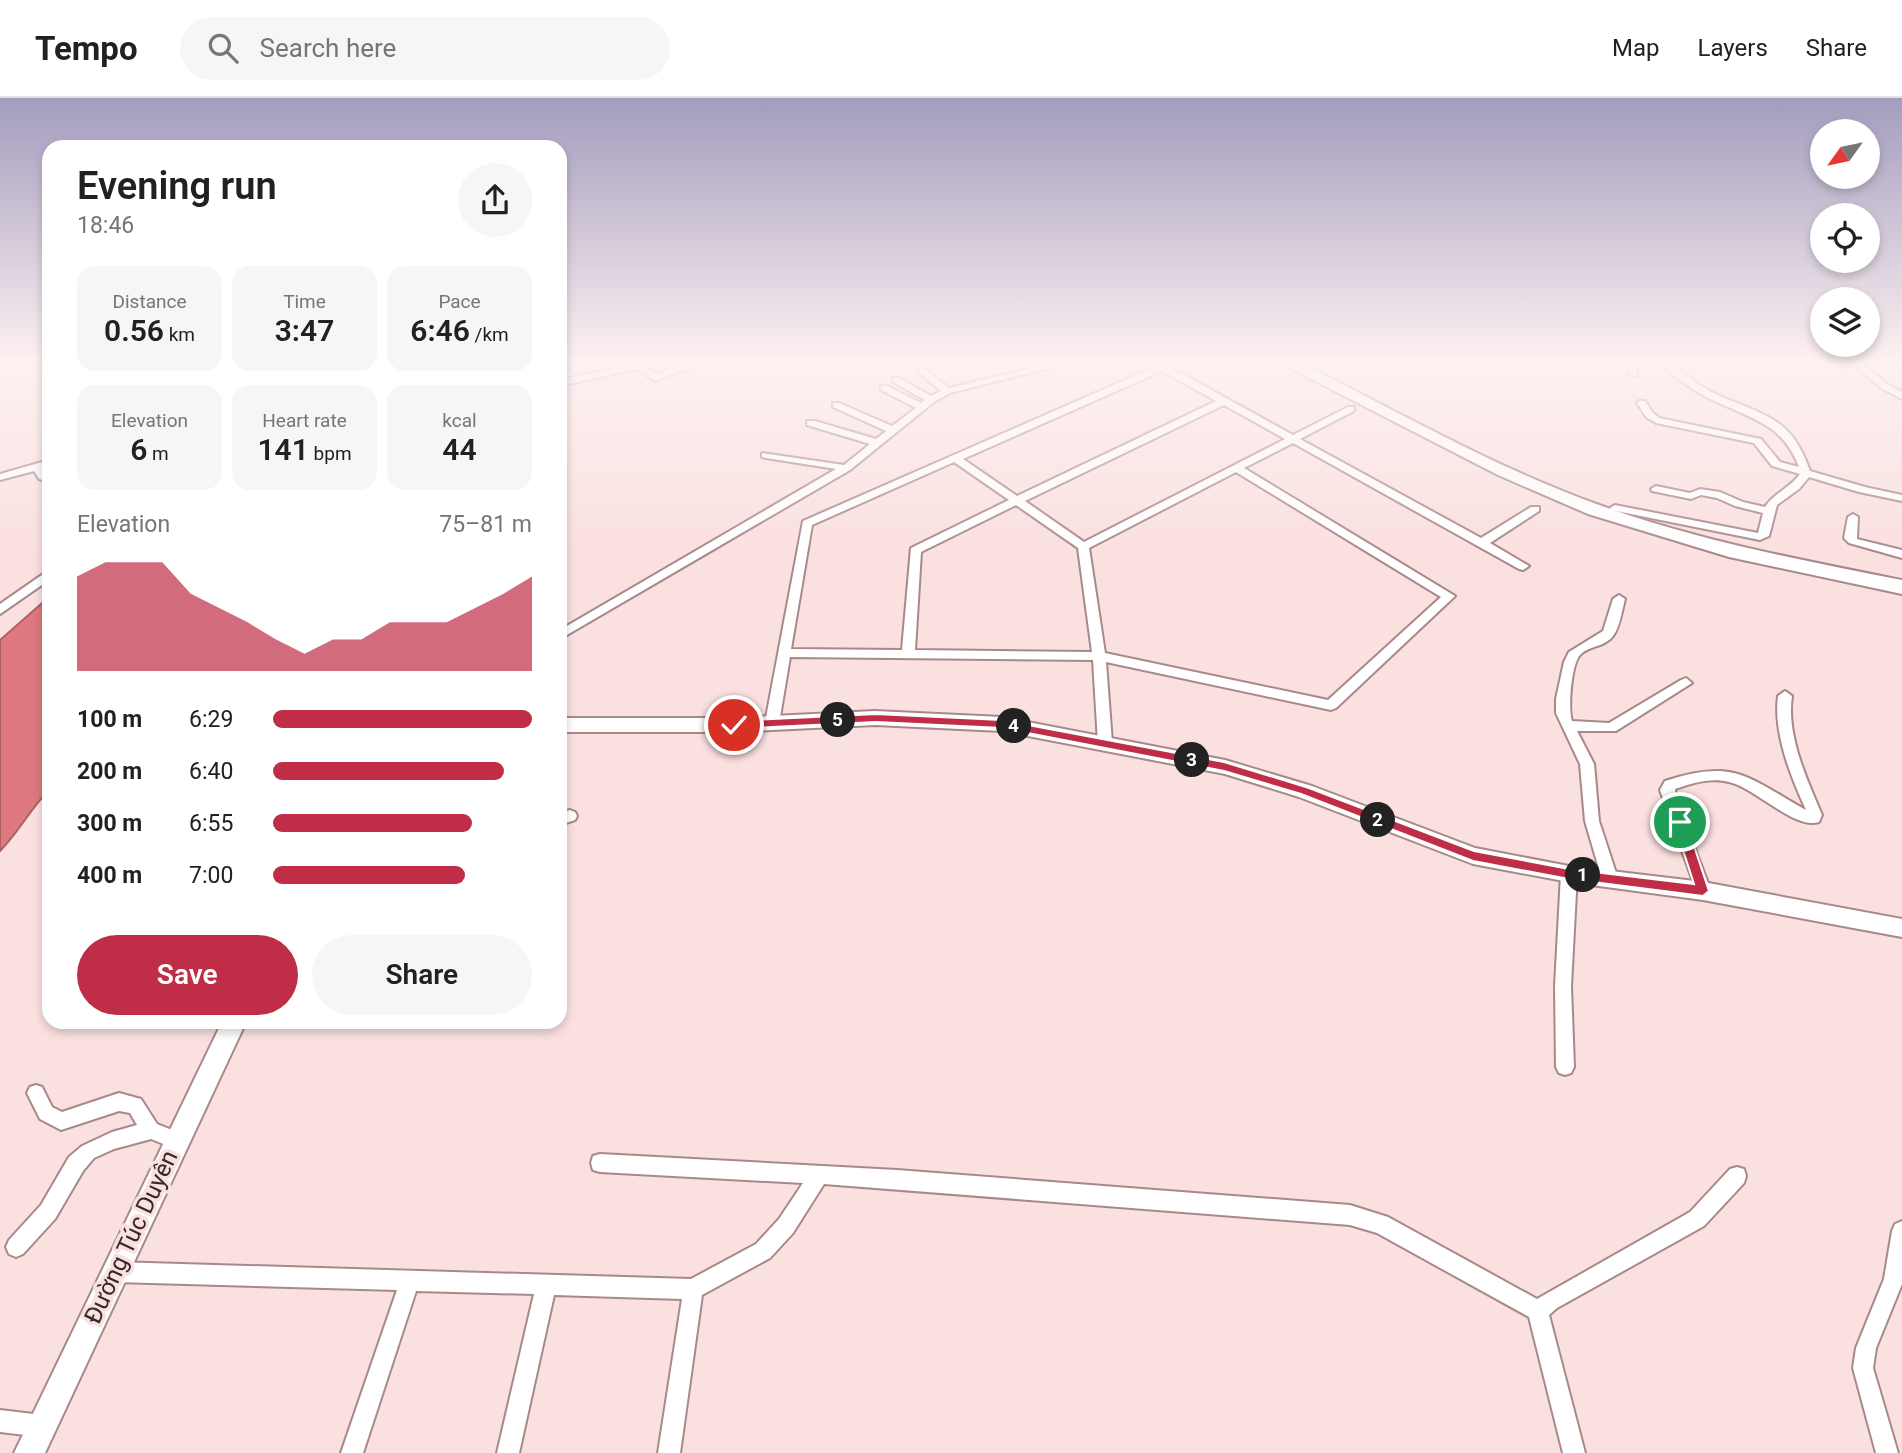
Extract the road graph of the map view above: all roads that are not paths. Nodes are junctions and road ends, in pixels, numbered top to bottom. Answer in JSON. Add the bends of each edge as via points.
{"nodes":[{"id":1,"x":818,"y":425,"type":"edge"},
{"id":2,"x":882,"y":425,"type":"edge"},
{"id":3,"x":899,"y":425,"type":"edge"},
{"id":4,"x":1030,"y":425,"type":"edge"},
{"id":5,"x":1174,"y":425,"type":"edge"},
{"id":6,"x":1268,"y":425,"type":"edge"},
{"id":7,"x":1320,"y":425,"type":"edge"},
{"id":8,"x":1412,"y":425,"type":"edge"},
{"id":9,"x":1424,"y":425,"type":"edge"},
{"id":10,"x":1681,"y":425,"type":"edge"},
{"id":11,"x":1772,"y":425,"type":"edge"},
{"id":12,"x":893,"y":430,"type":"junction"},
{"id":13,"x":1293,"y":439,"type":"junction"},
{"id":14,"x":878,"y":443,"type":"junction"},
{"id":15,"x":766,"y":455,"type":"dead end"},
{"id":16,"x":955,"y":458,"type":"junction"},
{"id":17,"x":42,"y":466,"type":"edge"},
{"id":18,"x":37,"y":468,"type":"junction"},
{"id":19,"x":846,"y":468,"type":"junction"},
{"id":20,"x":1237,"y":468,"type":"junction"},
{"id":21,"x":1806,"y":473,"type":"junction"},
{"id":22,"x":42,"y":476,"type":"edge"},
{"id":23,"x":0,"y":477,"type":"edge"},
{"id":24,"x":1656,"y":489,"type":"dead end"},
{"id":25,"x":1902,"y":498,"type":"edge"},
{"id":26,"x":1016,"y":501,"type":"junction"},
{"id":27,"x":1615,"y":508,"type":"dead end"},
{"id":28,"x":1535,"y":509,"type":"dead end"},
{"id":29,"x":1769,"y":511,"type":"junction"},
{"id":30,"x":1853,"y":517,"type":"dead end"},
{"id":31,"x":1482,"y":543,"type":"junction"},
{"id":32,"x":1083,"y":547,"type":"junction"},
{"id":33,"x":1902,"y":554,"type":"edge"},
{"id":34,"x":1524,"y":566,"type":"dead end"},
{"id":35,"x":42,"y":579,"type":"edge"},
{"id":36,"x":1902,"y":580,"type":"edge"},
{"id":37,"x":1902,"y":587,"type":"edge"},
{"id":38,"x":1619,"y":598,"type":"dead end"},
{"id":39,"x":0,"y":610,"type":"edge"},
{"id":40,"x":567,"y":631,"type":"edge"},
{"id":41,"x":785,"y":653,"type":"junction"},
{"id":42,"x":908,"y":654,"type":"junction"},
{"id":43,"x":1099,"y":656,"type":"junction"},
{"id":44,"x":1686,"y":683,"type":"dead end"},
{"id":45,"x":1785,"y":696,"type":"dead end"},
{"id":46,"x":772,"y":723,"type":"junction"},
{"id":47,"x":567,"y":724,"type":"edge"},
{"id":48,"x":1567,"y":725,"type":"junction"},
{"id":49,"x":1105,"y":743,"type":"junction"},
{"id":50,"x":1569,"y":874,"type":"junction"},
{"id":51,"x":1610,"y":879,"type":"junction"},
{"id":52,"x":1703,"y":891,"type":"junction"},
{"id":53,"x":1902,"y":928,"type":"edge"},
{"id":54,"x":231,"y":1029,"type":"edge"},
{"id":55,"x":1565,"y":1067,"type":"dead end"},
{"id":56,"x":36,"y":1093,"type":"dead end"},
{"id":57,"x":151,"y":1129,"type":"junction"},
{"id":58,"x":176,"y":1140,"type":"junction"},
{"id":59,"x":600,"y":1163,"type":"dead end"},
{"id":60,"x":819,"y":1176,"type":"junction"},
{"id":61,"x":1737,"y":1176,"type":"dead end"},
{"id":62,"x":1902,"y":1231,"type":"edge"},
{"id":63,"x":16,"y":1247,"type":"dead end"},
{"id":64,"x":115,"y":1272,"type":"junction"},
{"id":65,"x":410,"y":1280,"type":"junction"},
{"id":66,"x":546,"y":1285,"type":"junction"},
{"id":67,"x":693,"y":1289,"type":"junction"},
{"id":68,"x":1538,"y":1311,"type":"junction"},
{"id":69,"x":0,"y":1421,"type":"edge"},
{"id":70,"x":42,"y":1426,"type":"junction"},
{"id":71,"x":29,"y":1453,"type":"edge"},
{"id":72,"x":352,"y":1453,"type":"edge"},
{"id":73,"x":508,"y":1453,"type":"edge"},
{"id":74,"x":669,"y":1453,"type":"edge"},
{"id":75,"x":1574,"y":1453,"type":"edge"},
{"id":76,"x":1887,"y":1453,"type":"edge"}],
"edges":[{"from":1,"to":14,"type":"street"},
{"from":2,"to":12,"type":"street"},
{"from":3,"to":12,"type":"street"},
{"from":4,"to":16,"type":"street"},
{"from":5,"to":26,"type":"street"},
{"from":6,"to":13,"type":"street"},
{"from":7,"to":13,"type":"street"},
{"from":8,"to":37,"type":"highway","via":[[1595,510],[1728,551]]},
{"from":9,"to":36,"type":"highway","via":[[1598,506],[1742,550]]},
{"from":10,"to":21,"type":"street","via":[[1757,441],[1776,464]]},
{"from":11,"to":21,"type":"street","via":[[1795,444]]},
{"from":12,"to":14,"type":"street"},
{"from":13,"to":20,"type":"street"},
{"from":13,"to":31,"type":"street"},
{"from":14,"to":19,"type":"street"},
{"from":15,"to":19,"type":"street"},
{"from":16,"to":26,"type":"street"},
{"from":16,"to":41,"type":"street","via":[[807,523]]},
{"from":17,"to":18,"type":"street"},
{"from":18,"to":22,"type":"street"},
{"from":18,"to":23,"type":"street"},
{"from":19,"to":40,"type":"street"},
{"from":20,"to":32,"type":"street"},
{"from":20,"to":43,"type":"street","via":[[1449,596],[1331,705]]},
{"from":21,"to":25,"type":"street"},
{"from":21,"to":29,"type":"street"},
{"from":24,"to":29,"type":"street","via":[[1691,496],[1720,495]]},
{"from":26,"to":32,"type":"street"},
{"from":26,"to":42,"type":"street","via":[[915,550]]},
{"from":27,"to":29,"type":"street","via":[[1760,537]]},
{"from":28,"to":31,"type":"street"},
{"from":30,"to":33,"type":"street","via":[[1853,541]]},
{"from":31,"to":34,"type":"street"},
{"from":32,"to":43,"type":"street"},
{"from":35,"to":39,"type":"street"},
{"from":38,"to":48,"type":"street","via":[[1609,633],[1575,652],[1570,662],[1563,699]]},
{"from":41,"to":42,"type":"street"},
{"from":41,"to":46,"type":"street"},
{"from":42,"to":43,"type":"street"},
{"from":43,"to":49,"type":"street"},
{"from":44,"to":48,"type":"street","via":[[1611,728]]},
{"from":45,"to":52,"type":"street","via":[[1787,728],[1815,816],[1804,816],[1748,782],[1718,773],[1670,785],[1669,799]]},
{"from":46,"to":47,"type":"street"},
{"from":46,"to":49,"type":"street","via":[[876,718],[1002,724]]},
{"from":48,"to":51,"type":"street","via":[[1587,764],[1592,821]]},
{"from":49,"to":50,"type":"street","via":[[1224,767],[1305,791],[1473,856]]},
{"from":50,"to":51,"type":"street"},
{"from":50,"to":55,"type":"street","via":[[1563,986]]},
{"from":51,"to":52,"type":"street"},
{"from":52,"to":53,"type":"street"},
{"from":54,"to":58,"type":"street","name":"Đường Túc Duyên"},
{"from":56,"to":57,"type":"street","via":[[46,1113],[61,1121],[118,1102],[135,1105]]},
{"from":57,"to":58,"type":"street"},
{"from":57,"to":63,"type":"street","via":[[88,1152],[48,1212]]},
{"from":58,"to":64,"type":"street","name":"Đường Túc Duyên"},
{"from":59,"to":60,"type":"street"},
{"from":60,"to":67,"type":"street","via":[[763,1251]]},
{"from":60,"to":68,"type":"street","via":[[1350,1216],[1381,1224]]},
{"from":61,"to":68,"type":"street","via":[[1697,1219]]},
{"from":62,"to":76,"type":"street","via":[[1894,1279],[1869,1337],[1863,1368]]},
{"from":64,"to":65,"type":"street"},
{"from":64,"to":70,"type":"street","name":"Đường Túc Duyên"},
{"from":65,"to":66,"type":"street"},
{"from":65,"to":72,"type":"street"},
{"from":66,"to":67,"type":"street"},
{"from":66,"to":73,"type":"street"},
{"from":67,"to":74,"type":"street"},
{"from":68,"to":75,"type":"street"},
{"from":69,"to":70,"type":"street"},
{"from":70,"to":71,"type":"street","name":"Đường Túc Duyên"}]}
